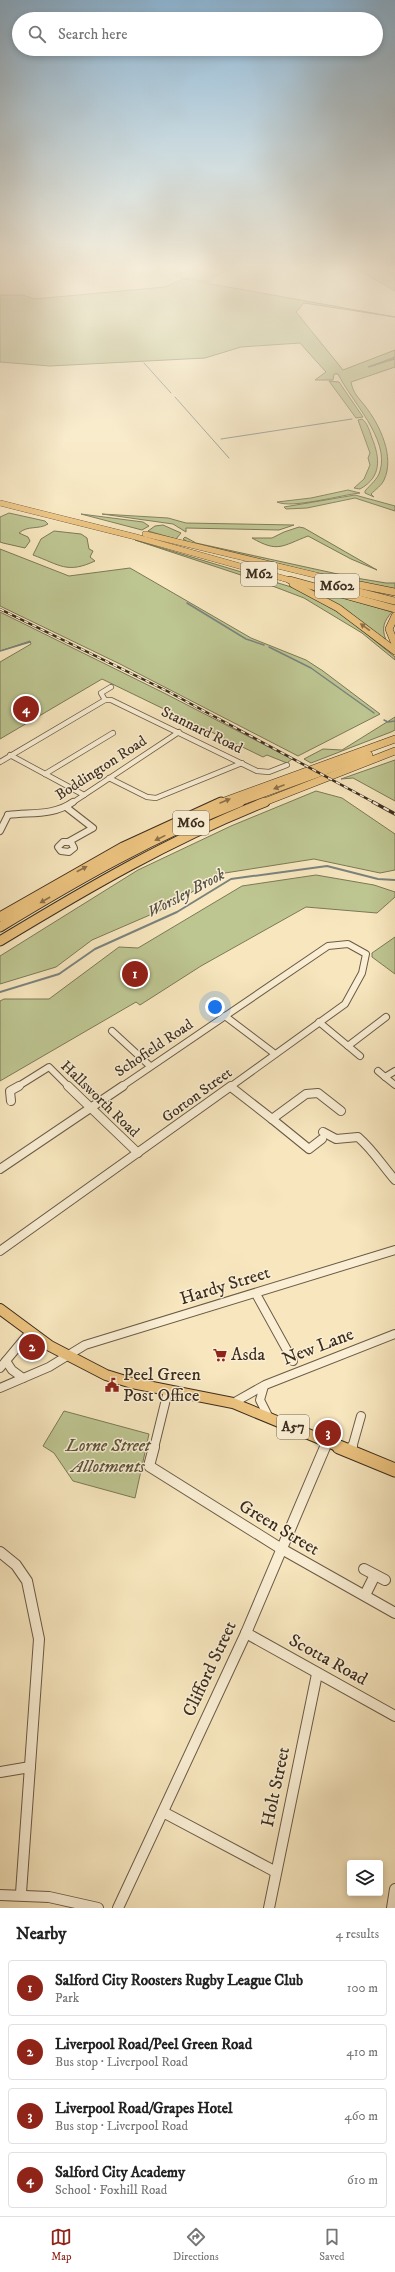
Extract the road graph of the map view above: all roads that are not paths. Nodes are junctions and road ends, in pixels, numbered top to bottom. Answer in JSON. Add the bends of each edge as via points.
{"nodes":[{"id":1,"x":0,"y":498,"type":"edge"},
{"id":2,"x":0,"y":503,"type":"edge"},
{"id":3,"x":107,"y":530,"type":"junction"},
{"id":4,"x":137,"y":532,"type":"junction"},
{"id":5,"x":280,"y":571,"type":"junction"},
{"id":6,"x":395,"y":592,"type":"edge"},
{"id":7,"x":395,"y":601,"type":"edge"},
{"id":8,"x":395,"y":609,"type":"edge"},
{"id":9,"x":395,"y":644,"type":"edge"},
{"id":10,"x":395,"y":651,"type":"edge"},
{"id":11,"x":111,"y":687,"type":"dead end"},
{"id":12,"x":105,"y":700,"type":"junction"},
{"id":13,"x":179,"y":732,"type":"junction"},
{"id":14,"x":113,"y":733,"type":"dead end"},
{"id":15,"x":395,"y":735,"type":"edge"},
{"id":16,"x":395,"y":739,"type":"edge"},
{"id":17,"x":395,"y":746,"type":"edge"},
{"id":18,"x":395,"y":751,"type":"edge"},
{"id":19,"x":359,"y":752,"type":"junction"},
{"id":20,"x":10,"y":755,"type":"junction"},
{"id":21,"x":395,"y":756,"type":"edge"},
{"id":22,"x":0,"y":762,"type":"edge"},
{"id":23,"x":242,"y":763,"type":"junction"},
{"id":24,"x":287,"y":765,"type":"dead end"},
{"id":25,"x":45,"y":774,"type":"junction"},
{"id":26,"x":109,"y":778,"type":"junction"},
{"id":27,"x":286,"y":794,"type":"junction"},
{"id":28,"x":84,"y":795,"type":"junction"},
{"id":29,"x":66,"y":807,"type":"junction"},
{"id":30,"x":0,"y":831,"type":"edge"},
{"id":31,"x":68,"y":842,"type":"dead end"},
{"id":32,"x":52,"y":886,"type":"junction"},
{"id":33,"x":0,"y":910,"type":"edge"},
{"id":34,"x":0,"y":917,"type":"edge"},
{"id":35,"x":0,"y":927,"type":"edge"},
{"id":36,"x":0,"y":942,"type":"edge"},
{"id":37,"x":346,"y":943,"type":"joint"},
{"id":38,"x":225,"y":1016,"type":"junction"},
{"id":39,"x":386,"y":1017,"type":"dead end"},
{"id":40,"x":319,"y":1022,"type":"junction"},
{"id":41,"x":112,"y":1031,"type":"dead end"},
{"id":42,"x":348,"y":1046,"type":"junction"},
{"id":43,"x":275,"y":1054,"type":"junction"},
{"id":44,"x":360,"y":1056,"type":"dead end"},
{"id":45,"x":150,"y":1066,"type":"junction"},
{"id":46,"x":378,"y":1071,"type":"dead end"},
{"id":47,"x":395,"y":1071,"type":"edge"},
{"id":48,"x":385,"y":1077,"type":"junction"},
{"id":49,"x":395,"y":1085,"type":"edge"},
{"id":50,"x":231,"y":1087,"type":"junction"},
{"id":51,"x":11,"y":1101,"type":"dead end"},
{"id":52,"x":89,"y":1107,"type":"junction"},
{"id":53,"x":341,"y":1111,"type":"dead end"},
{"id":54,"x":272,"y":1119,"type":"junction"},
{"id":55,"x":138,"y":1153,"type":"junction"},
{"id":56,"x":0,"y":1170,"type":"edge"},
{"id":57,"x":395,"y":1180,"type":"edge"},
{"id":58,"x":395,"y":1250,"type":"edge"},
{"id":59,"x":0,"y":1251,"type":"edge"},
{"id":60,"x":256,"y":1294,"type":"junction"},
{"id":61,"x":0,"y":1309,"type":"edge"},
{"id":62,"x":30,"y":1332,"type":"junction"},
{"id":63,"x":395,"y":1334,"type":"edge"},
{"id":64,"x":67,"y":1356,"type":"junction"},
{"id":65,"x":6,"y":1360,"type":"junction"},
{"id":66,"x":293,"y":1361,"type":"dead end"},
{"id":67,"x":0,"y":1368,"type":"edge"},
{"id":68,"x":23,"y":1378,"type":"junction"},
{"id":69,"x":264,"y":1386,"type":"junction"},
{"id":70,"x":0,"y":1388,"type":"edge"},
{"id":71,"x":168,"y":1390,"type":"junction"},
{"id":72,"x":233,"y":1403,"type":"junction"},
{"id":73,"x":268,"y":1416,"type":"junction"},
{"id":74,"x":361,"y":1416,"type":"dead end"},
{"id":75,"x":327,"y":1442,"type":"junction"},
{"id":76,"x":351,"y":1452,"type":"junction"},
{"id":77,"x":395,"y":1470,"type":"edge"},
{"id":78,"x":280,"y":1548,"type":"junction"},
{"id":79,"x":0,"y":1552,"type":"edge"},
{"id":80,"x":364,"y":1569,"type":"dead end"},
{"id":81,"x":375,"y":1575,"type":"junction"},
{"id":82,"x":385,"y":1580,"type":"dead end"},
{"id":83,"x":365,"y":1596,"type":"junction"},
{"id":84,"x":395,"y":1614,"type":"edge"},
{"id":85,"x":246,"y":1633,"type":"junction"},
{"id":86,"x":317,"y":1674,"type":"junction"},
{"id":87,"x":395,"y":1716,"type":"edge"},
{"id":88,"x":30,"y":1767,"type":"junction"},
{"id":89,"x":0,"y":1772,"type":"edge"},
{"id":90,"x":163,"y":1812,"type":"junction"},
{"id":91,"x":276,"y":1872,"type":"junction"},
{"id":92,"x":395,"y":1890,"type":"edge"},
{"id":93,"x":22,"y":1894,"type":"junction"},
{"id":94,"x":0,"y":1895,"type":"edge"},
{"id":95,"x":98,"y":1908,"type":"edge"},
{"id":96,"x":118,"y":1908,"type":"edge"},
{"id":97,"x":269,"y":1908,"type":"edge"},
{"id":98,"x":392,"y":1908,"type":"edge"}],
"edges":[{"from":1,"to":4,"type":"highway","number":"M62"},
{"from":2,"to":3,"type":"highway","number":"M62"},
{"from":3,"to":8,"type":"highway","number":"M62","via":[[294,579]]},
{"from":10,"to":3,"type":"highway","number":"M62","one_way":true,"via":[[348,615],[304,589],[265,575]]},
{"from":4,"to":5,"type":"highway","number":"M62"},
{"from":4,"to":6,"type":"highway","number":"M62","via":[[307,574]]},
{"from":5,"to":6,"type":"highway"},
{"from":5,"to":7,"type":"highway","number":"M602"},
{"from":8,"to":9,"type":"highway","via":[[389,629]]},
{"from":11,"to":12,"type":"street","via":[[102,693],[101,696]]},
{"from":12,"to":13,"type":"street","name":"Stannard Road","via":[[111,700]]},
{"from":12,"to":20,"type":"street"},
{"from":13,"to":23,"type":"street","name":"Stannard Road"},
{"from":13,"to":26,"type":"street","name":"Boddington Road"},
{"from":14,"to":25,"type":"street"},
{"from":15,"to":19,"type":"highway","number":"M60"},
{"from":16,"to":19,"type":"highway","number":"M60"},
{"from":17,"to":35,"type":"highway","number":"M60","one_way":true,"via":[[258,795],[170,833],[88,875]]},
{"from":18,"to":27,"type":"highway","number":"M60"},
{"from":32,"to":19,"type":"highway","number":"M60","one_way":true,"via":[[139,839],[223,801]]},
{"from":20,"to":22,"type":"street"},
{"from":20,"to":25,"type":"street"},
{"from":21,"to":27,"type":"highway","number":"M60"},
{"from":23,"to":24,"type":"street","name":"Stannard Road","via":[[266,774],[274,773]]},
{"from":23,"to":26,"type":"street","via":[[156,798],[147,797]]},
{"from":25,"to":28,"type":"street"},
{"from":26,"to":28,"type":"street","name":"Boddington Road"},
{"from":27,"to":36,"type":"highway","number":"M60","via":[[223,819],[161,848],[114,873]]},
{"from":28,"to":29,"type":"street","name":"Boddington Road"},
{"from":29,"to":30,"type":"street","name":"Boddington Road","via":[[42,814],[5,814]]},
{"from":29,"to":31,"type":"street","via":[[93,828]]},
{"from":32,"to":33,"type":"highway"},
{"from":32,"to":34,"type":"highway","number":"M60"},
{"from":37,"to":38,"type":"street","name":"Schofield Road","via":[[328,946]]},
{"from":37,"to":40,"type":"street","name":"Gorton Street","via":[[354,945],[366,954],[365,964],[351,998]]},
{"from":38,"to":43,"type":"street"},
{"from":38,"to":45,"type":"street","name":"Schofield Road"},
{"from":39,"to":42,"type":"street"},
{"from":40,"to":42,"type":"street"},
{"from":40,"to":43,"type":"street","name":"Gorton Street"},
{"from":41,"to":45,"type":"street"},
{"from":42,"to":44,"type":"street"},
{"from":43,"to":50,"type":"street","name":"Gorton Street"},
{"from":45,"to":52,"type":"street","name":"Schofield Road"},
{"from":46,"to":48,"type":"street"},
{"from":47,"to":48,"type":"street"},
{"from":48,"to":49,"type":"street"},
{"from":50,"to":54,"type":"street"},
{"from":50,"to":55,"type":"street","name":"Gorton Street"},
{"from":51,"to":52,"type":"street","name":"Hallsworth Road","via":[[10,1091],[48,1067]]},
{"from":52,"to":55,"type":"street","name":"Hallsworth Road"},
{"from":52,"to":56,"type":"street","name":"Schofield Road"},
{"from":53,"to":54,"type":"street","via":[[318,1093],[306,1094]]},
{"from":54,"to":57,"type":"street","via":[[309,1149],[322,1135],[336,1139],[358,1137],[373,1150],[379,1162]]},
{"from":55,"to":59,"type":"street","name":"Gorton Street"},
{"from":58,"to":60,"type":"street","name":"Hardy Street"},
{"from":60,"to":64,"type":"street","name":"Hardy Street","via":[[85,1345]]},
{"from":60,"to":66,"type":"street"},
{"from":61,"to":62,"type":"main road","number":"A57"},
{"from":62,"to":64,"type":"main road","number":"A57"},
{"from":62,"to":65,"type":"street"},
{"from":63,"to":69,"type":"street","name":"New Lane"},
{"from":64,"to":68,"type":"street","name":"Hardy Street"},
{"from":64,"to":71,"type":"main road","number":"A57","via":[[117,1379]]},
{"from":65,"to":67,"type":"street"},
{"from":65,"to":68,"type":"street","via":[[12,1370]]},
{"from":68,"to":70,"type":"street","name":"Hardy Street"},
{"from":69,"to":72,"type":"street","name":"New Lane"},
{"from":69,"to":73,"type":"street","via":[[260,1400]]},
{"from":71,"to":72,"type":"main road","number":"A57"},
{"from":71,"to":78,"type":"street","name":"Green Street","via":[[149,1466]]},
{"from":72,"to":73,"type":"main road","number":"A57"},
{"from":73,"to":75,"type":"main road","number":"A57"},
{"from":74,"to":76,"type":"street"},
{"from":75,"to":76,"type":"main road","number":"A57"},
{"from":75,"to":78,"type":"street","name":"Clifford Street"},
{"from":76,"to":77,"type":"main road","number":"A57"},
{"from":78,"to":83,"type":"street","name":"Green Street"},
{"from":78,"to":85,"type":"street","name":"Clifford Street"},
{"from":79,"to":88,"type":"street","via":[[16,1565],[26,1581],[32,1599],[38,1639]]},
{"from":80,"to":81,"type":"street"},
{"from":81,"to":82,"type":"street"},
{"from":81,"to":83,"type":"street"},
{"from":83,"to":84,"type":"street","name":"Green Street"},
{"from":85,"to":86,"type":"street","name":"Scotta Road"},
{"from":85,"to":90,"type":"street","name":"Clifford Street"},
{"from":86,"to":87,"type":"street","name":"Scotta Road"},
{"from":86,"to":91,"type":"street","name":"Holt Street"},
{"from":88,"to":89,"type":"street"},
{"from":88,"to":93,"type":"street"},
{"from":90,"to":91,"type":"street"},
{"from":90,"to":96,"type":"street","name":"Clifford Street"},
{"from":91,"to":97,"type":"street","name":"Holt Street"},
{"from":92,"to":98,"type":"street"},
{"from":93,"to":94,"type":"street"},
{"from":93,"to":95,"type":"street","via":[[67,1899]]}]}
